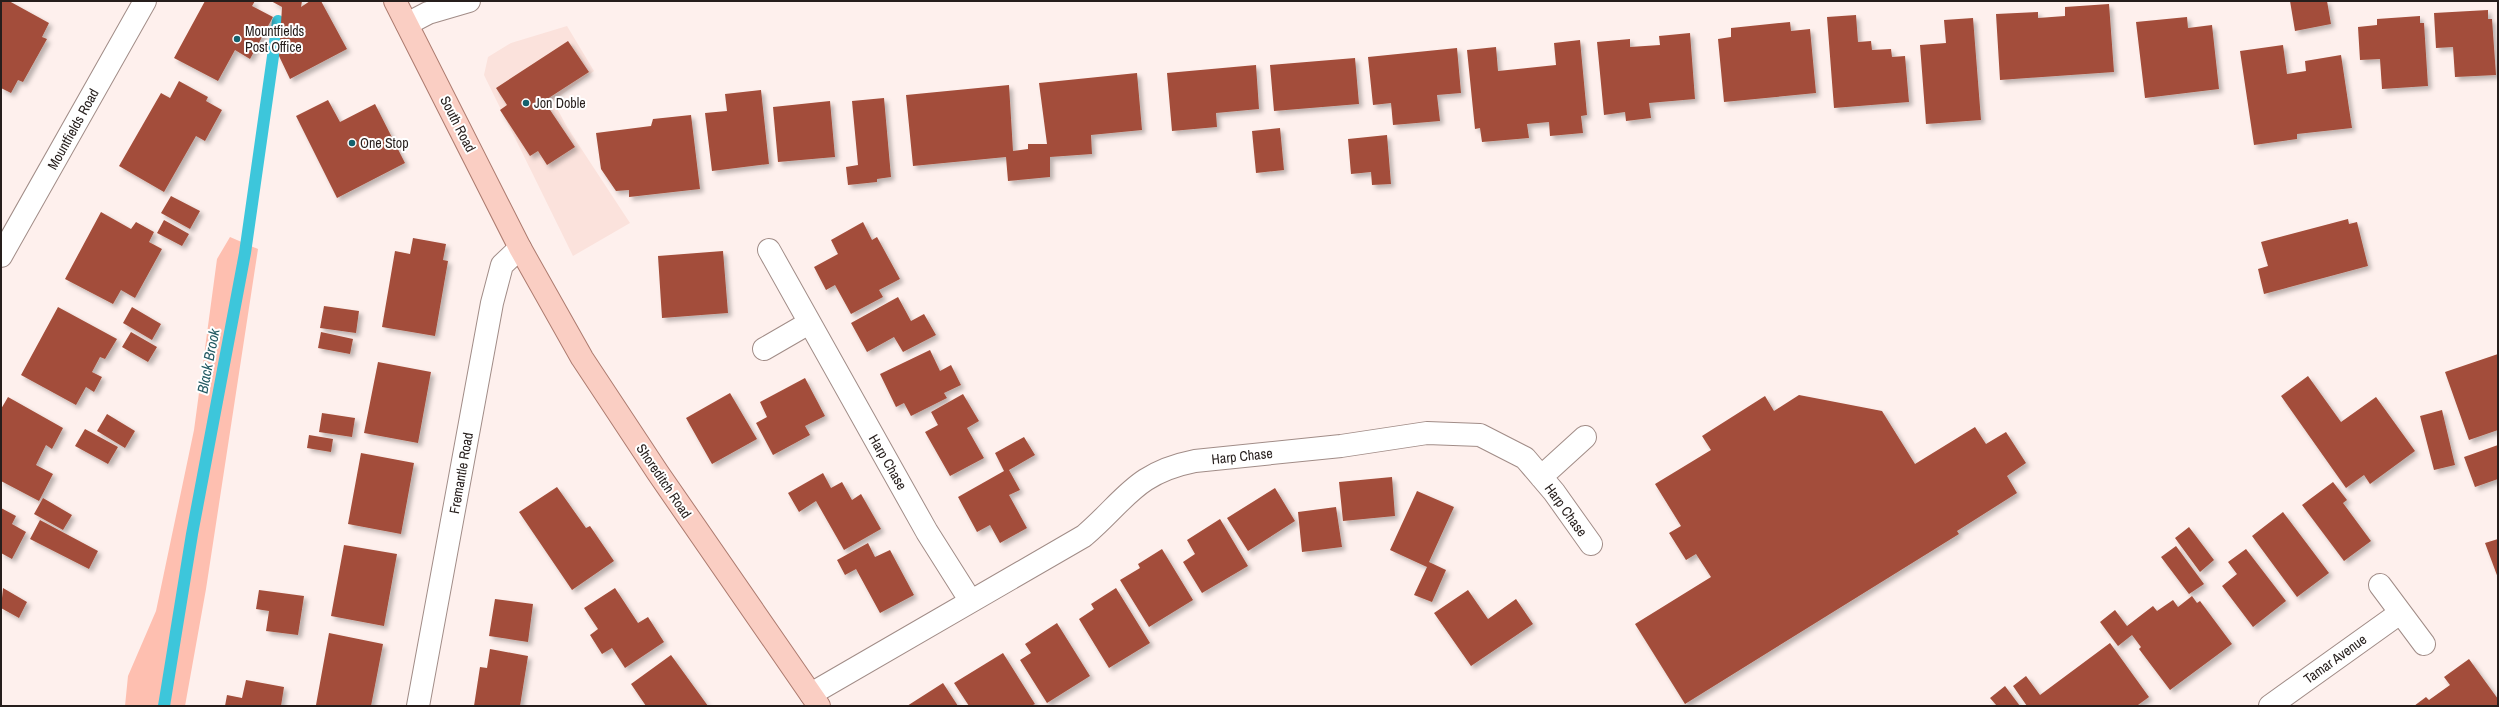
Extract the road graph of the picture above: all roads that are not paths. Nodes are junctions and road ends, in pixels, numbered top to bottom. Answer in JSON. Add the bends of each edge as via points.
{"nodes":[{"id":1,"x":145,"y":1,"type":"edge"},
{"id":2,"x":395,"y":1,"type":"edge"},
{"id":3,"x":468,"y":1,"type":"edge"},
{"id":4,"x":407,"y":24,"type":"junction"},
{"id":5,"x":520,"y":248,"type":"junction"},
{"id":6,"x":769,"y":250,"type":"dead end"},
{"id":7,"x":1,"y":256,"type":"edge"},
{"id":8,"x":809,"y":323,"type":"junction"},
{"id":9,"x":764,"y":349,"type":"dead end"},
{"id":10,"x":1586,"y":438,"type":"dead end"},
{"id":11,"x":1541,"y":477,"type":"junction"},
{"id":12,"x":1591,"y":544,"type":"dead end"},
{"id":13,"x":2380,"y":585,"type":"dead end"},
{"id":14,"x":970,"y":600,"type":"junction"},
{"id":15,"x":2400,"y":612,"type":"junction"},
{"id":16,"x":2424,"y":644,"type":"dead end"},
{"id":17,"x":815,"y":700,"type":"edge"},
{"id":18,"x":418,"y":706,"type":"edge"},
{"id":19,"x":2270,"y":706,"type":"edge"}],
"edges":[{"from":1,"to":7,"type":"street","name":"Mountfields Road"},
{"from":2,"to":4,"type":"main road","name":"South Road"},
{"from":3,"to":4,"type":"street","via":[[428,13]]},
{"from":4,"to":5,"type":"main road","name":"South Road"},
{"from":5,"to":17,"type":"main road","name":"Shoreditch Road","via":[[582,358]]},
{"from":5,"to":18,"type":"street","name":"Fremantle Road","via":[[502,265],[492,303]]},
{"from":6,"to":8,"type":"street","name":"Harp Chase"},
{"from":8,"to":9,"type":"street"},
{"from":8,"to":14,"type":"street","name":"Harp Chase","via":[[927,532]]},
{"from":10,"to":11,"type":"street","name":"Harp Chase"},
{"from":11,"to":12,"type":"street","name":"Harp Chase"},
{"from":11,"to":14,"type":"street","name":"Harp Chase","via":[[1525,458],[1480,435],[1427,433],[1341,446],[1195,461],[1172,466],[1146,478],[1126,493],[1084,536]]},
{"from":13,"to":15,"type":"street"},
{"from":14,"to":17,"type":"street","name":"Harp Chase"},
{"from":15,"to":16,"type":"street"},
{"from":15,"to":19,"type":"street","name":"Tamar Avenue"}]}
